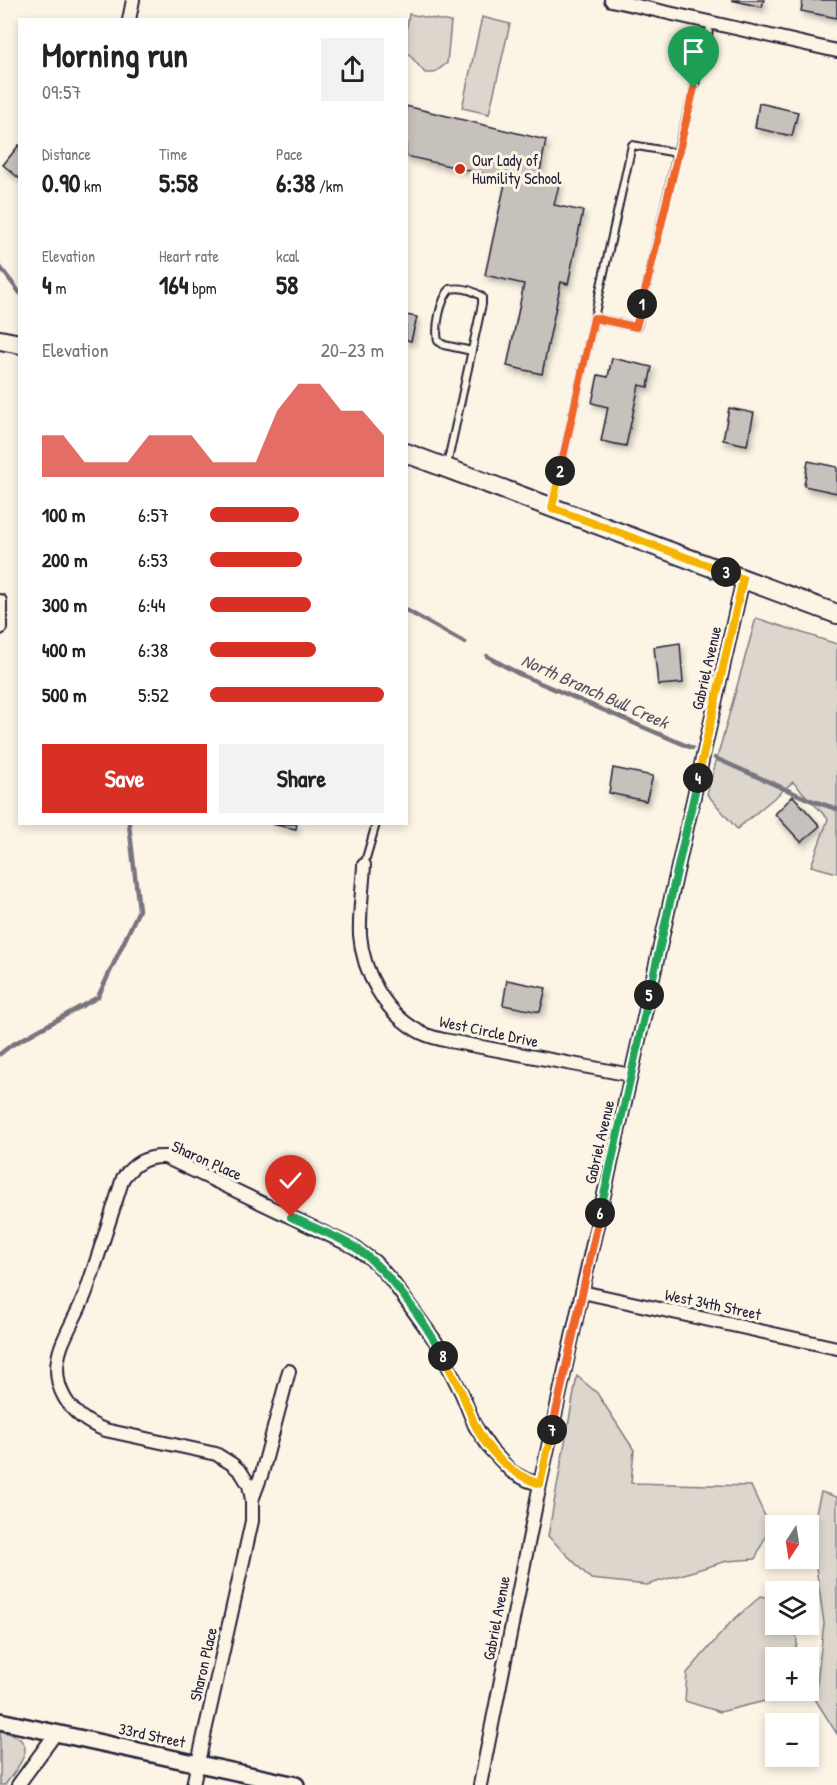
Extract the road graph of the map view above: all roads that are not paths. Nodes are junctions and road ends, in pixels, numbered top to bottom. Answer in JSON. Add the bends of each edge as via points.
{"nodes":[{"id":1,"x":133,"y":0,"type":"edge"},
{"id":2,"x":611,"y":0,"type":"edge"},
{"id":3,"x":129,"y":18,"type":"edge"},
{"id":4,"x":711,"y":23,"type":"junction"},
{"id":5,"x":837,"y":51,"type":"edge"},
{"id":6,"x":677,"y":153,"type":"junction"},
{"id":7,"x":594,"y":318,"type":"junction"},
{"id":8,"x":0,"y":340,"type":"edge"},
{"id":9,"x":18,"y":344,"type":"edge"},
{"id":10,"x":472,"y":351,"type":"junction"},
{"id":11,"x":408,"y":454,"type":"edge"},
{"id":12,"x":446,"y":468,"type":"junction"},
{"id":13,"x":552,"y":508,"type":"junction"},
{"id":14,"x":743,"y":579,"type":"junction"},
{"id":15,"x":0,"y":601,"type":"edge"},
{"id":16,"x":837,"y":614,"type":"edge"},
{"id":17,"x":0,"y":628,"type":"edge"},
{"id":18,"x":376,"y":825,"type":"edge"},
{"id":19,"x":364,"y":865,"type":"joint"},
{"id":20,"x":631,"y":1075,"type":"junction"},
{"id":21,"x":582,"y":1292,"type":"junction"},
{"id":22,"x":837,"y":1348,"type":"edge"},
{"id":23,"x":289,"y":1371,"type":"dead end"},
{"id":24,"x":540,"y":1484,"type":"junction"},
{"id":25,"x":252,"y":1500,"type":"junction"},
{"id":26,"x":0,"y":1721,"type":"edge"},
{"id":27,"x":56,"y":1733,"type":"junction"},
{"id":28,"x":198,"y":1764,"type":"junction"},
{"id":29,"x":18,"y":1785,"type":"edge"},
{"id":30,"x":193,"y":1785,"type":"edge"},
{"id":31,"x":296,"y":1785,"type":"edge"},
{"id":32,"x":480,"y":1785,"type":"edge"}],
"edges":[{"from":1,"to":3,"type":"street"},
{"from":2,"to":4,"type":"street"},
{"from":4,"to":5,"type":"street"},
{"from":4,"to":6,"type":"lane"},
{"from":6,"to":7,"type":"lane","via":[[636,327]]},
{"from":6,"to":7,"type":"lane","via":[[632,145]]},
{"from":7,"to":13,"type":"lane"},
{"from":8,"to":9,"type":"main road"},
{"from":10,"to":10,"type":"lane","via":[[482,297],[476,292],[450,289],[436,333],[438,341]]},
{"from":10,"to":12,"type":"lane"},
{"from":11,"to":12,"type":"main road"},
{"from":12,"to":13,"type":"main road"},
{"from":13,"to":14,"type":"main road"},
{"from":14,"to":16,"type":"main road"},
{"from":14,"to":20,"type":"street","name":"Gabriel Avenue"},
{"from":15,"to":17,"type":"street"},
{"from":18,"to":19,"type":"lane"},
{"from":19,"to":20,"type":"street","name":"West Circle Drive","via":[[360,933],[363,956],[374,984],[400,1018],[419,1032],[444,1041]]},
{"from":20,"to":21,"type":"street","name":"Gabriel Avenue"},
{"from":21,"to":22,"type":"street","name":"West 34th Street"},
{"from":21,"to":24,"type":"street","name":"Gabriel Avenue"},
{"from":23,"to":25,"type":"street","name":"Sharon Place"},
{"from":24,"to":25,"type":"street","name":"Sharon Place","via":[[512,1472],[491,1450],[475,1426],[436,1342],[375,1262],[343,1242],[165,1157],[154,1156],[137,1163],[123,1178],[82,1301],[61,1348],[59,1384],[71,1409],[88,1424],[216,1454],[241,1472]]},
{"from":24,"to":32,"type":"street","name":"Gabriel Avenue"},
{"from":25,"to":28,"type":"street","name":"Sharon Place","via":[[252,1521]]},
{"from":26,"to":27,"type":"street","name":"33rd Street"},
{"from":27,"to":28,"type":"street","name":"33rd Street"},
{"from":27,"to":29,"type":"street"},
{"from":28,"to":30,"type":"street","name":"Sharon Place"},
{"from":28,"to":31,"type":"street","name":"33rd Street"}]}
